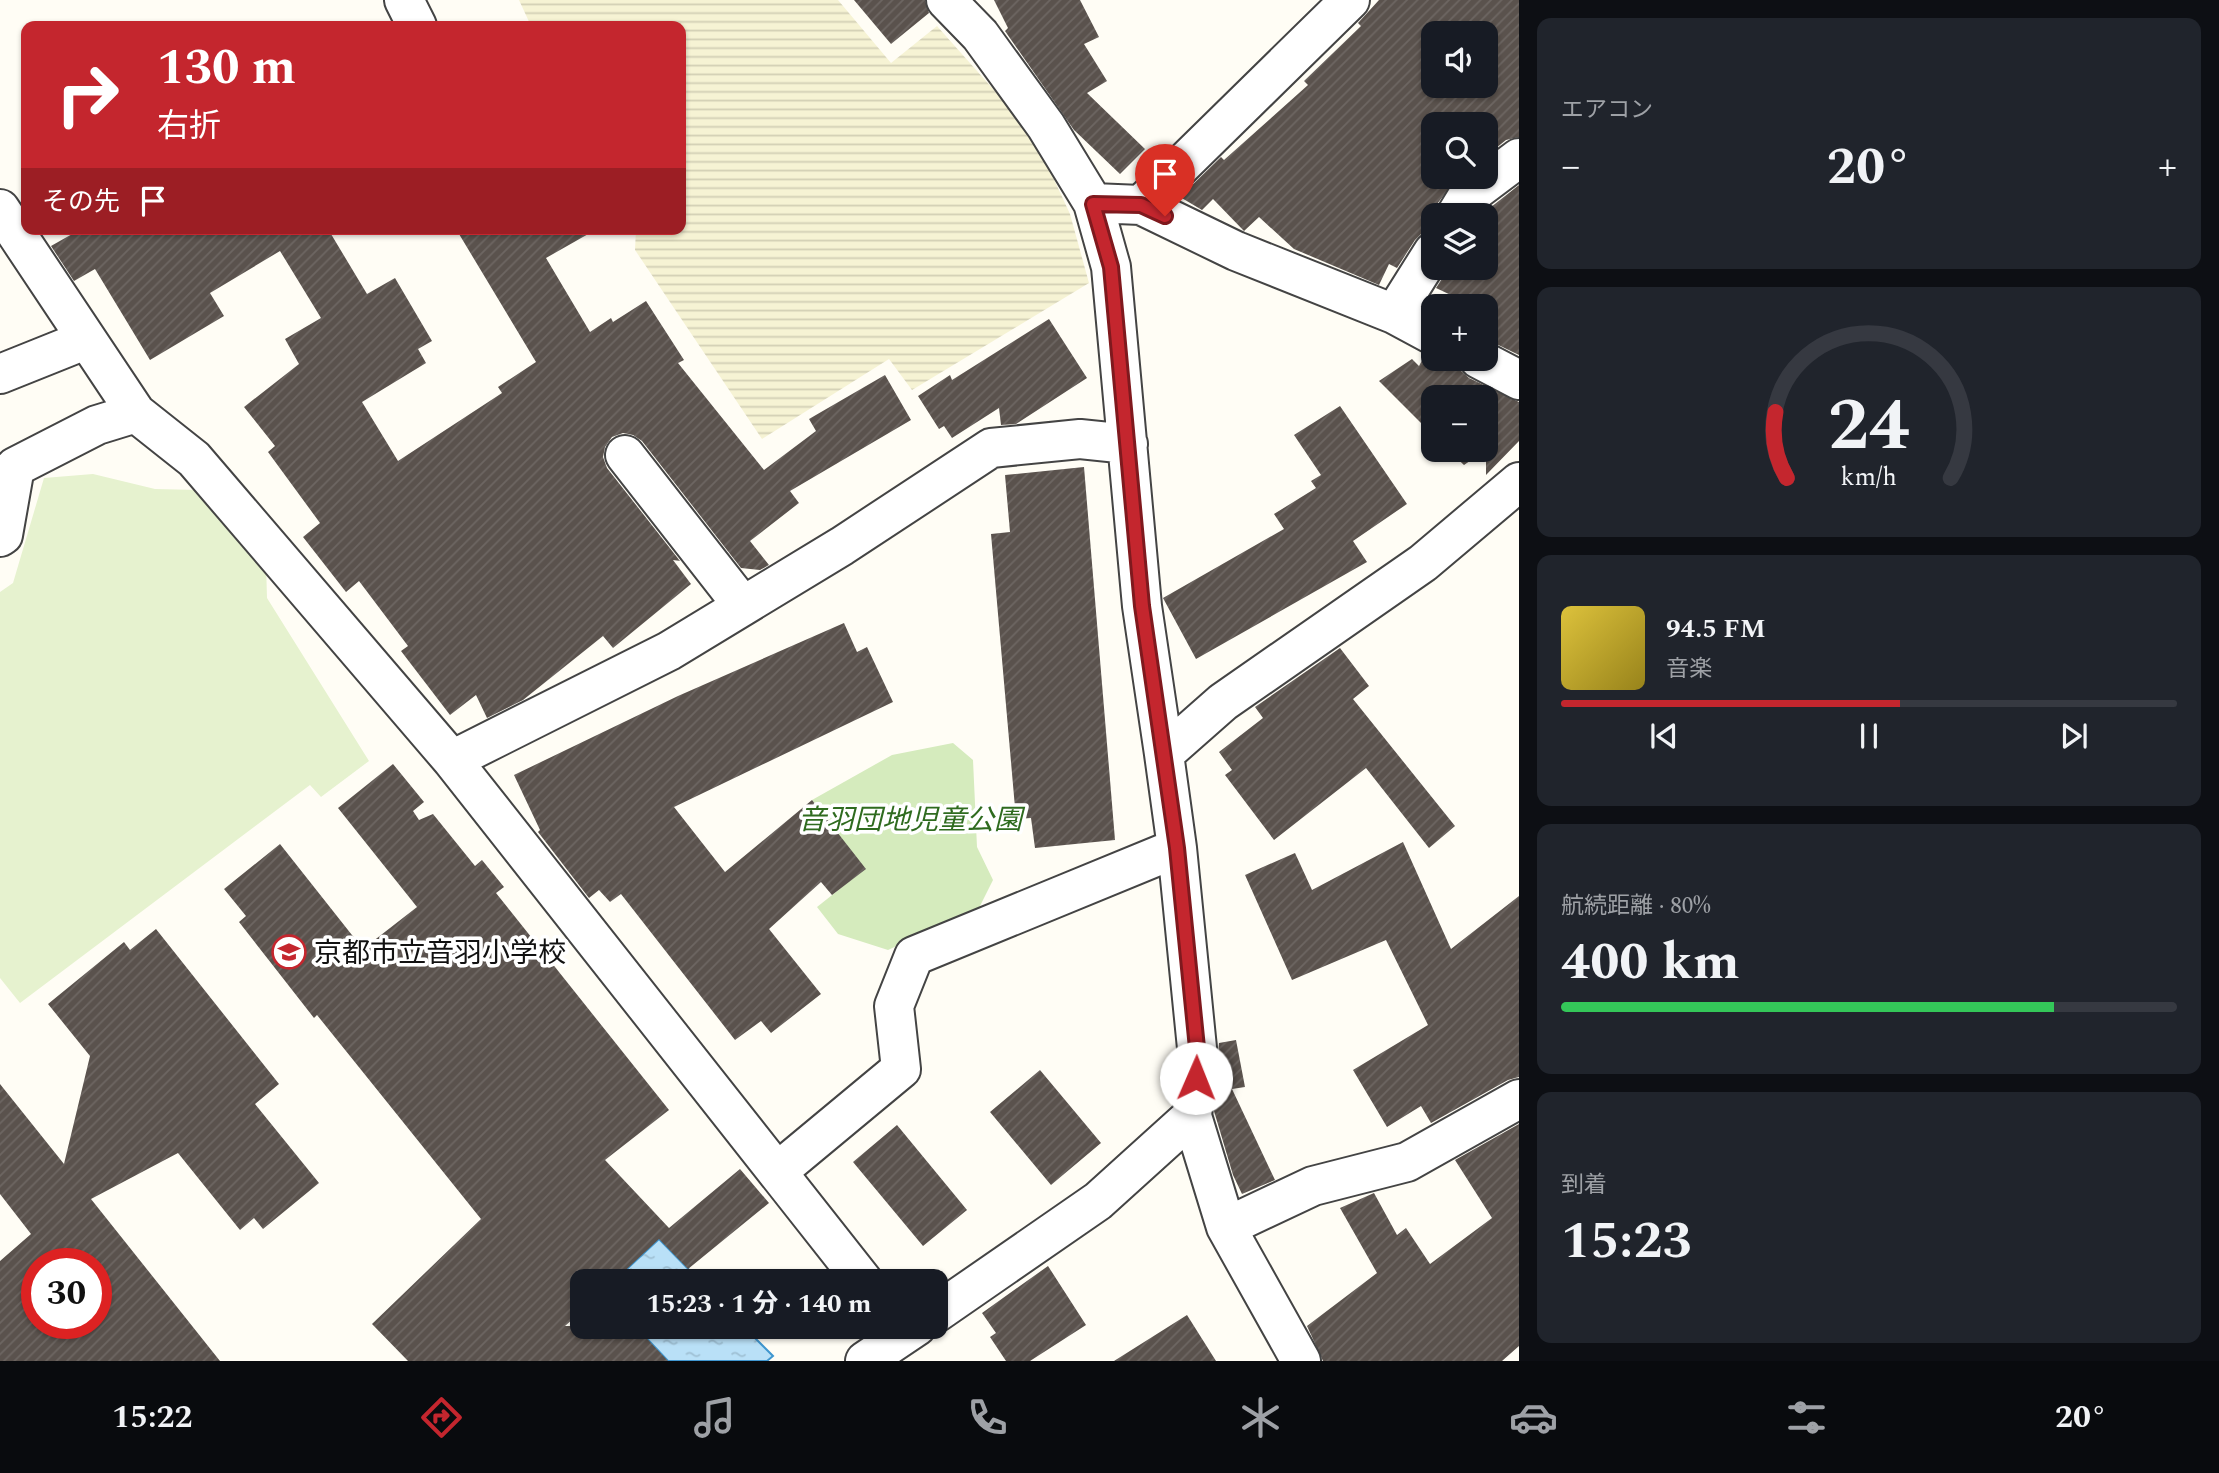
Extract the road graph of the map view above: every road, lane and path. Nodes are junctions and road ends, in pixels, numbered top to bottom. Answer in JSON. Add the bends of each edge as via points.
{"nodes":[{"id":1,"x":404,"y":0,"type":"edge"},
{"id":2,"x":946,"y":0,"type":"edge"},
{"id":3,"x":1350,"y":0,"type":"edge"},
{"id":4,"x":414,"y":21,"type":"edge"},
{"id":5,"x":1519,"y":158,"type":"edge"},
{"id":6,"x":1463,"y":203,"type":"edge"},
{"id":7,"x":1093,"y":204,"type":"junction"},
{"id":8,"x":1141,"y":205,"type":"junction"},
{"id":9,"x":0,"y":209,"type":"edge"},
{"id":10,"x":1421,"y":272,"type":"edge"},
{"id":11,"x":1395,"y":314,"type":"junction"},
{"id":12,"x":1421,"y":328,"type":"edge"},
{"id":13,"x":85,"y":341,"type":"junction"},
{"id":14,"x":1498,"y":369,"type":"edge"},
{"id":15,"x":0,"y":373,"type":"edge"},
{"id":16,"x":1519,"y":380,"type":"edge"},
{"id":17,"x":136,"y":413,"type":"junction"},
{"id":18,"x":1128,"y":444,"type":"junction"},
{"id":19,"x":625,"y":456,"type":"dead end"},
{"id":20,"x":1519,"y":482,"type":"edge"},
{"id":21,"x":0,"y":537,"type":"edge"},
{"id":22,"x":743,"y":606,"type":"junction"},
{"id":23,"x":1164,"y":754,"type":"junction"},
{"id":24,"x":452,"y":760,"type":"junction"},
{"id":25,"x":1177,"y":848,"type":"junction"},
{"id":26,"x":1519,"y":1099,"type":"edge"},
{"id":27,"x":1192,"y":1116,"type":"junction"},
{"id":28,"x":777,"y":1172,"type":"junction"},
{"id":29,"x":1226,"y":1227,"type":"junction"},
{"id":30,"x":854,"y":1269,"type":"edge"},
{"id":31,"x":948,"y":1302,"type":"edge"},
{"id":32,"x":895,"y":1339,"type":"edge"},
{"id":33,"x":865,"y":1361,"type":"edge"},
{"id":34,"x":1301,"y":1361,"type":"edge"}],
"edges":[{"from":1,"to":4,"type":"street"},
{"from":2,"to":7,"type":"street","via":[[980,35],[1046,126]]},
{"from":3,"to":8,"type":"street"},
{"from":5,"to":6,"type":"street"},
{"from":7,"to":8,"type":"street"},
{"from":7,"to":18,"type":"street","via":[[1111,267]]},
{"from":8,"to":11,"type":"street","via":[[1236,251]]},
{"from":9,"to":13,"type":"street"},
{"from":10,"to":11,"type":"street"},
{"from":11,"to":12,"type":"street"},
{"from":13,"to":15,"type":"street"},
{"from":13,"to":17,"type":"street"},
{"from":14,"to":16,"type":"street"},
{"from":17,"to":21,"type":"street","via":[[97,425],[15,467]]},
{"from":17,"to":24,"type":"street","via":[[194,459]]},
{"from":18,"to":22,"type":"street","via":[[1080,439],[991,449]]},
{"from":18,"to":23,"type":"street","via":[[1142,606]]},
{"from":19,"to":22,"type":"street"},
{"from":20,"to":23,"type":"street","via":[[1423,563],[1223,702]]},
{"from":22,"to":24,"type":"street","via":[[669,651]]},
{"from":23,"to":25,"type":"street"},
{"from":24,"to":28,"type":"street"},
{"from":25,"to":27,"type":"street","via":[[1198,1058]]},
{"from":25,"to":28,"type":"street","via":[[914,956],[894,1006],[901,1069]]},
{"from":26,"to":29,"type":"street","via":[[1407,1162],[1313,1186]]},
{"from":27,"to":29,"type":"street"},
{"from":27,"to":31,"type":"street","via":[[1098,1201]]},
{"from":28,"to":30,"type":"street"},
{"from":29,"to":34,"type":"street"},
{"from":32,"to":33,"type":"street"}]}
